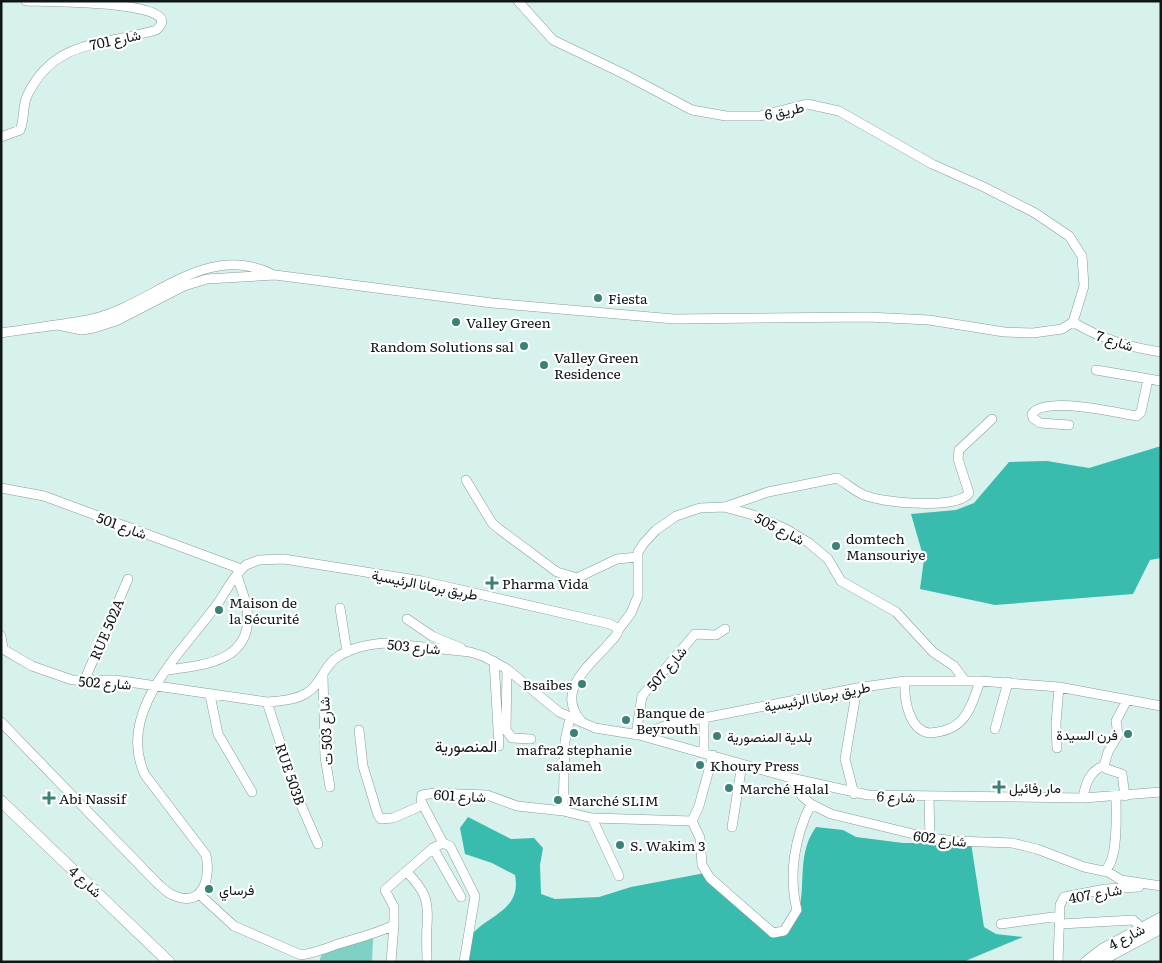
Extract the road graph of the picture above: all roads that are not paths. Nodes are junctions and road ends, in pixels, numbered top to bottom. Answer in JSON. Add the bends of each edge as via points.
{"nodes":[{"id":1,"x":26,"y":1,"type":"edge"},
{"id":2,"x":518,"y":1,"type":"edge"},
{"id":3,"x":1,"y":137,"type":"edge"},
{"id":4,"x":1072,"y":322,"type":"junction"},
{"id":5,"x":1,"y":333,"type":"edge"},
{"id":6,"x":1161,"y":352,"type":"edge"},
{"id":7,"x":1096,"y":370,"type":"dead end"},
{"id":8,"x":1148,"y":379,"type":"junction"},
{"id":9,"x":1161,"y":381,"type":"edge"},
{"id":10,"x":992,"y":419,"type":"dead end"},
{"id":11,"x":1069,"y":425,"type":"dead end"},
{"id":12,"x":466,"y":480,"type":"dead end"},
{"id":13,"x":1,"y":488,"type":"edge"},
{"id":14,"x":724,"y":507,"type":"junction"},
{"id":15,"x":638,"y":557,"type":"junction"},
{"id":16,"x":239,"y":572,"type":"junction"},
{"id":17,"x":128,"y":579,"type":"dead end"},
{"id":18,"x":340,"y":608,"type":"dead end"},
{"id":19,"x":407,"y":619,"type":"dead end"},
{"id":20,"x":619,"y":629,"type":"junction"},
{"id":21,"x":725,"y":629,"type":"dead end"},
{"id":22,"x":1,"y":636,"type":"edge"},
{"id":23,"x":2,"y":648,"type":"edge"},
{"id":24,"x":347,"y":652,"type":"junction"},
{"id":25,"x":470,"y":652,"type":"junction"},
{"id":26,"x":494,"y":661,"type":"junction"},
{"id":27,"x":507,"y":669,"type":"junction"},
{"id":28,"x":168,"y":670,"type":"junction"},
{"id":29,"x":323,"y":675,"type":"junction"},
{"id":30,"x":84,"y":678,"type":"junction"},
{"id":31,"x":905,"y":681,"type":"junction"},
{"id":32,"x":965,"y":681,"type":"junction"},
{"id":33,"x":980,"y":681,"type":"junction"},
{"id":34,"x":1008,"y":682,"type":"junction"},
{"id":35,"x":156,"y":687,"type":"junction"},
{"id":36,"x":1059,"y":687,"type":"junction"},
{"id":37,"x":857,"y":688,"type":"junction"},
{"id":38,"x":210,"y":695,"type":"junction"},
{"id":39,"x":1128,"y":700,"type":"junction"},
{"id":40,"x":267,"y":702,"type":"junction"},
{"id":41,"x":1161,"y":706,"type":"edge"},
{"id":42,"x":570,"y":718,"type":"junction"},
{"id":43,"x":704,"y":718,"type":"junction"},
{"id":44,"x":1,"y":722,"type":"edge"},
{"id":45,"x":583,"y":723,"type":"junction"},
{"id":46,"x":668,"y":725,"type":"junction"},
{"id":47,"x":995,"y":729,"type":"dead end"},
{"id":48,"x":360,"y":730,"type":"dead end"},
{"id":49,"x":638,"y":735,"type":"junction"},
{"id":50,"x":531,"y":739,"type":"dead end"},
{"id":51,"x":670,"y":744,"type":"junction"},
{"id":52,"x":499,"y":746,"type":"dead end"},
{"id":53,"x":1057,"y":748,"type":"dead end"},
{"id":54,"x":708,"y":754,"type":"junction"},
{"id":55,"x":742,"y":764,"type":"junction"},
{"id":56,"x":1104,"y":766,"type":"junction"},
{"id":57,"x":790,"y":778,"type":"junction"},
{"id":58,"x":330,"y":787,"type":"dead end"},
{"id":59,"x":252,"y":792,"type":"dead end"},
{"id":60,"x":1161,"y":792,"type":"edge"},
{"id":61,"x":854,"y":794,"type":"junction"},
{"id":62,"x":929,"y":797,"type":"junction"},
{"id":63,"x":1121,"y":797,"type":"junction"},
{"id":64,"x":1083,"y":798,"type":"junction"},
{"id":65,"x":1,"y":801,"type":"edge"},
{"id":66,"x":811,"y":804,"type":"junction"},
{"id":67,"x":423,"y":805,"type":"junction"},
{"id":68,"x":563,"y":811,"type":"junction"},
{"id":69,"x":592,"y":818,"type":"junction"},
{"id":70,"x":692,"y":821,"type":"junction"},
{"id":71,"x":732,"y":827,"type":"dead end"},
{"id":72,"x":930,"y":838,"type":"junction"},
{"id":73,"x":443,"y":843,"type":"junction"},
{"id":74,"x":318,"y":844,"type":"dead end"},
{"id":75,"x":433,"y":848,"type":"junction"},
{"id":76,"x":406,"y":871,"type":"junction"},
{"id":77,"x":1104,"y":871,"type":"junction"},
{"id":78,"x":619,"y":876,"type":"dead end"},
{"id":79,"x":1161,"y":887,"type":"edge"},
{"id":80,"x":199,"y":894,"type":"junction"},
{"id":81,"x":461,"y":897,"type":"dead end"},
{"id":82,"x":1161,"y":918,"type":"edge"},
{"id":83,"x":1061,"y":920,"type":"junction"},
{"id":84,"x":1001,"y":924,"type":"dead end"},
{"id":85,"x":394,"y":925,"type":"junction"},
{"id":86,"x":1142,"y":928,"type":"junction"},
{"id":87,"x":1161,"y":928,"type":"edge"},
{"id":88,"x":299,"y":958,"type":"edge"},
{"id":89,"x":1090,"y":960,"type":"edge"},
{"id":90,"x":169,"y":962,"type":"edge"},
{"id":91,"x":391,"y":962,"type":"edge"},
{"id":92,"x":427,"y":962,"type":"edge"},
{"id":93,"x":464,"y":962,"type":"edge"},
{"id":94,"x":1058,"y":962,"type":"edge"}],
"edges":[{"from":1,"to":3,"type":"street","name":"شارع 701","via":[[136,2],[154,8],[160,22],[156,30],[90,44],[62,54],[27,94],[20,130]]},
{"from":2,"to":4,"type":"street","name":"طريق 6","via":[[553,40],[692,110],[726,116],[760,116],[808,104],[839,111],[932,164],[1014,202],[1064,232],[1079,250],[1084,274],[1081,300]]},
{"from":4,"to":5,"type":"street","via":[[1062,329],[1033,333],[1004,332],[929,320],[868,317],[674,320],[492,303],[275,275],[258,267],[221,266],[170,282],[92,319]]},
{"from":4,"to":6,"type":"street","name":"شارع 7","via":[[1118,343]]},
{"from":7,"to":8,"type":"street"},
{"from":8,"to":9,"type":"street"},
{"from":8,"to":11,"type":"street","via":[[1138,416],[1070,405],[1039,408],[1032,414],[1035,422]]},
{"from":10,"to":14,"type":"street","via":[[959,450],[958,459],[969,493],[960,501],[929,504],[874,498],[863,495],[837,478],[768,492]]},
{"from":12,"to":15,"type":"street","via":[[492,523],[557,572],[577,578],[617,559]]},
{"from":13,"to":16,"type":"street","name":"شارع 501","via":[[44,496]]},
{"from":14,"to":15,"type":"street","name":"شارع 505","via":[[700,508],[671,519],[644,543]]},
{"from":14,"to":32,"type":"street","name":"شارع 505","via":[[757,516],[809,544],[828,559],[841,581],[896,612],[924,643],[954,666]]},
{"from":15,"to":20,"type":"street","via":[[638,596]]},
{"from":16,"to":20,"type":"street","name":"طريق برمانا الرئيسية","via":[[259,560],[284,559],[422,581],[594,619]]},
{"from":16,"to":28,"type":"street"},
{"from":16,"to":28,"type":"street","via":[[247,609],[244,640],[235,652],[217,661]]},
{"from":17,"to":30,"type":"street","name":"RUE 502A"},
{"from":18,"to":24,"type":"street"},
{"from":19,"to":25,"type":"street","via":[[432,636]]},
{"from":20,"to":45,"type":"street","via":[[583,673],[571,695],[571,708]]},
{"from":21,"to":49,"type":"street","name":"شارع 507","via":[[716,634],[695,634],[662,671],[639,703]]},
{"from":22,"to":23,"type":"street"},
{"from":23,"to":30,"type":"street","name":"شارع 502","via":[[32,666],[72,680]]},
{"from":24,"to":25,"type":"street","name":"شارع 503","via":[[386,643]]},
{"from":24,"to":29,"type":"street","name":"شارع 503","via":[[336,657]]},
{"from":25,"to":26,"type":"street","name":"شارع 503"},
{"from":26,"to":27,"type":"street","name":"شارع 503"},
{"from":26,"to":52,"type":"street"},
{"from":27,"to":42,"type":"street","name":"شارع 503"},
{"from":27,"to":50,"type":"street","via":[[506,730],[512,738]]},
{"from":28,"to":35,"type":"street"},
{"from":29,"to":40,"type":"street","name":"شارع 503","via":[[306,694]]},
{"from":29,"to":58,"type":"street","name":"شارع 503 ت","via":[[325,757]]},
{"from":30,"to":35,"type":"street","name":"شارع 502"},
{"from":31,"to":32,"type":"street","name":"طريق برمانا الرئيسية"},
{"from":31,"to":33,"type":"street","via":[[906,702],[915,725],[929,733],[961,722],[973,704]]},
{"from":31,"to":37,"type":"street","name":"طريق برمانا الرئيسية"},
{"from":32,"to":33,"type":"street","name":"طريق برمانا الرئيسية"},
{"from":33,"to":34,"type":"street","name":"طريق برمانا الرئيسية"},
{"from":34,"to":36,"type":"street","name":"طريق برمانا الرئيسية"},
{"from":34,"to":47,"type":"street"},
{"from":35,"to":38,"type":"street","name":"شارع 503"},
{"from":35,"to":80,"type":"street","via":[[138,726],[140,766],[206,855],[209,869],[206,886]]},
{"from":36,"to":39,"type":"street","name":"طريق برمانا الرئيسية"},
{"from":36,"to":53,"type":"street"},
{"from":37,"to":43,"type":"street","name":"طريق برمانا الرئيسية"},
{"from":37,"to":61,"type":"street","via":[[845,759]]},
{"from":38,"to":40,"type":"street","name":"شارع 503"},
{"from":38,"to":59,"type":"street","via":[[218,734]]},
{"from":39,"to":41,"type":"street","name":"طريق برمانا الرئيسية"},
{"from":39,"to":56,"type":"street","via":[[1116,721],[1118,735]]},
{"from":40,"to":74,"type":"street","name":"RUE 503B","via":[[298,798]]},
{"from":42,"to":45,"type":"street","name":"شارع 503"},
{"from":42,"to":68,"type":"street","via":[[565,741]]},
{"from":43,"to":46,"type":"street","name":"طريق برمانا الرئيسية"},
{"from":43,"to":54,"type":"street"},
{"from":44,"to":80,"type":"street","via":[[157,883],[172,895],[186,898]]},
{"from":45,"to":49,"type":"street","name":"طريق برمانا الرئيسية","via":[[609,732]]},
{"from":46,"to":49,"type":"street","name":"طريق برمانا الرئيسية"},
{"from":46,"to":51,"type":"street"},
{"from":48,"to":67,"type":"street","via":[[363,766],[381,819],[393,818]]},
{"from":49,"to":51,"type":"street","name":"شارع 6"},
{"from":51,"to":54,"type":"street","name":"شارع 6"},
{"from":54,"to":55,"type":"street","name":"شارع 6"},
{"from":54,"to":70,"type":"street","via":[[699,806]]},
{"from":55,"to":57,"type":"street","name":"شارع 6"},
{"from":55,"to":71,"type":"street"},
{"from":56,"to":63,"type":"street","via":[[1122,774]]},
{"from":56,"to":64,"type":"street","via":[[1093,772]]},
{"from":57,"to":61,"type":"street","name":"شارع 6"},
{"from":57,"to":66,"type":"street","name":"شارع 602"},
{"from":60,"to":63,"type":"street","name":"شارع 6"},
{"from":61,"to":62,"type":"street","name":"شارع 6"},
{"from":62,"to":64,"type":"street","name":"شارع 6"},
{"from":62,"to":72,"type":"street"},
{"from":63,"to":64,"type":"street","name":"شارع 6"},
{"from":63,"to":77,"type":"street","via":[[1110,865]]},
{"from":65,"to":90,"type":"main road","name":"شارع 4"},
{"from":66,"to":70,"type":"street","via":[[796,845],[793,885],[798,910],[784,931],[774,933],[710,878],[702,865],[700,838]]},
{"from":66,"to":72,"type":"street","name":"شارع 602","via":[[831,814]]},
{"from":67,"to":68,"type":"street","name":"شارع 601","via":[[421,797],[429,793],[479,794],[522,808]]},
{"from":67,"to":73,"type":"street","name":"شارع 601"},
{"from":68,"to":69,"type":"street","name":"شارع 601"},
{"from":69,"to":70,"type":"street","name":"شارع 601"},
{"from":69,"to":78,"type":"street"},
{"from":72,"to":77,"type":"street","name":"شارع 602","via":[[1012,843]]},
{"from":73,"to":75,"type":"street"},
{"from":73,"to":93,"type":"street","name":"شارع 601","via":[[450,846],[474,896]]},
{"from":75,"to":76,"type":"street"},
{"from":75,"to":81,"type":"street"},
{"from":76,"to":85,"type":"street","via":[[385,890],[394,907]]},
{"from":76,"to":92,"type":"street","via":[[423,890],[427,902]]},
{"from":77,"to":79,"type":"street","name":"شارع 602","via":[[1121,880]]},
{"from":79,"to":83,"type":"street","name":"شارع 407","via":[[1114,888],[1066,896],[1061,902]]},
{"from":80,"to":88,"type":"street","via":[[234,926]]},
{"from":82,"to":86,"type":"main road","name":"شارع 4"},
{"from":83,"to":84,"type":"street"},
{"from":83,"to":86,"type":"street","via":[[1133,920]]},
{"from":83,"to":94,"type":"street","name":"شارع 407"},
{"from":85,"to":88,"type":"street"},
{"from":85,"to":91,"type":"street"},
{"from":86,"to":89,"type":"main road","name":"شارع 4","via":[[1103,949]]},
{"from":87,"to":89,"type":"main road","name":"شارع 4","via":[[1109,956]]}]}
